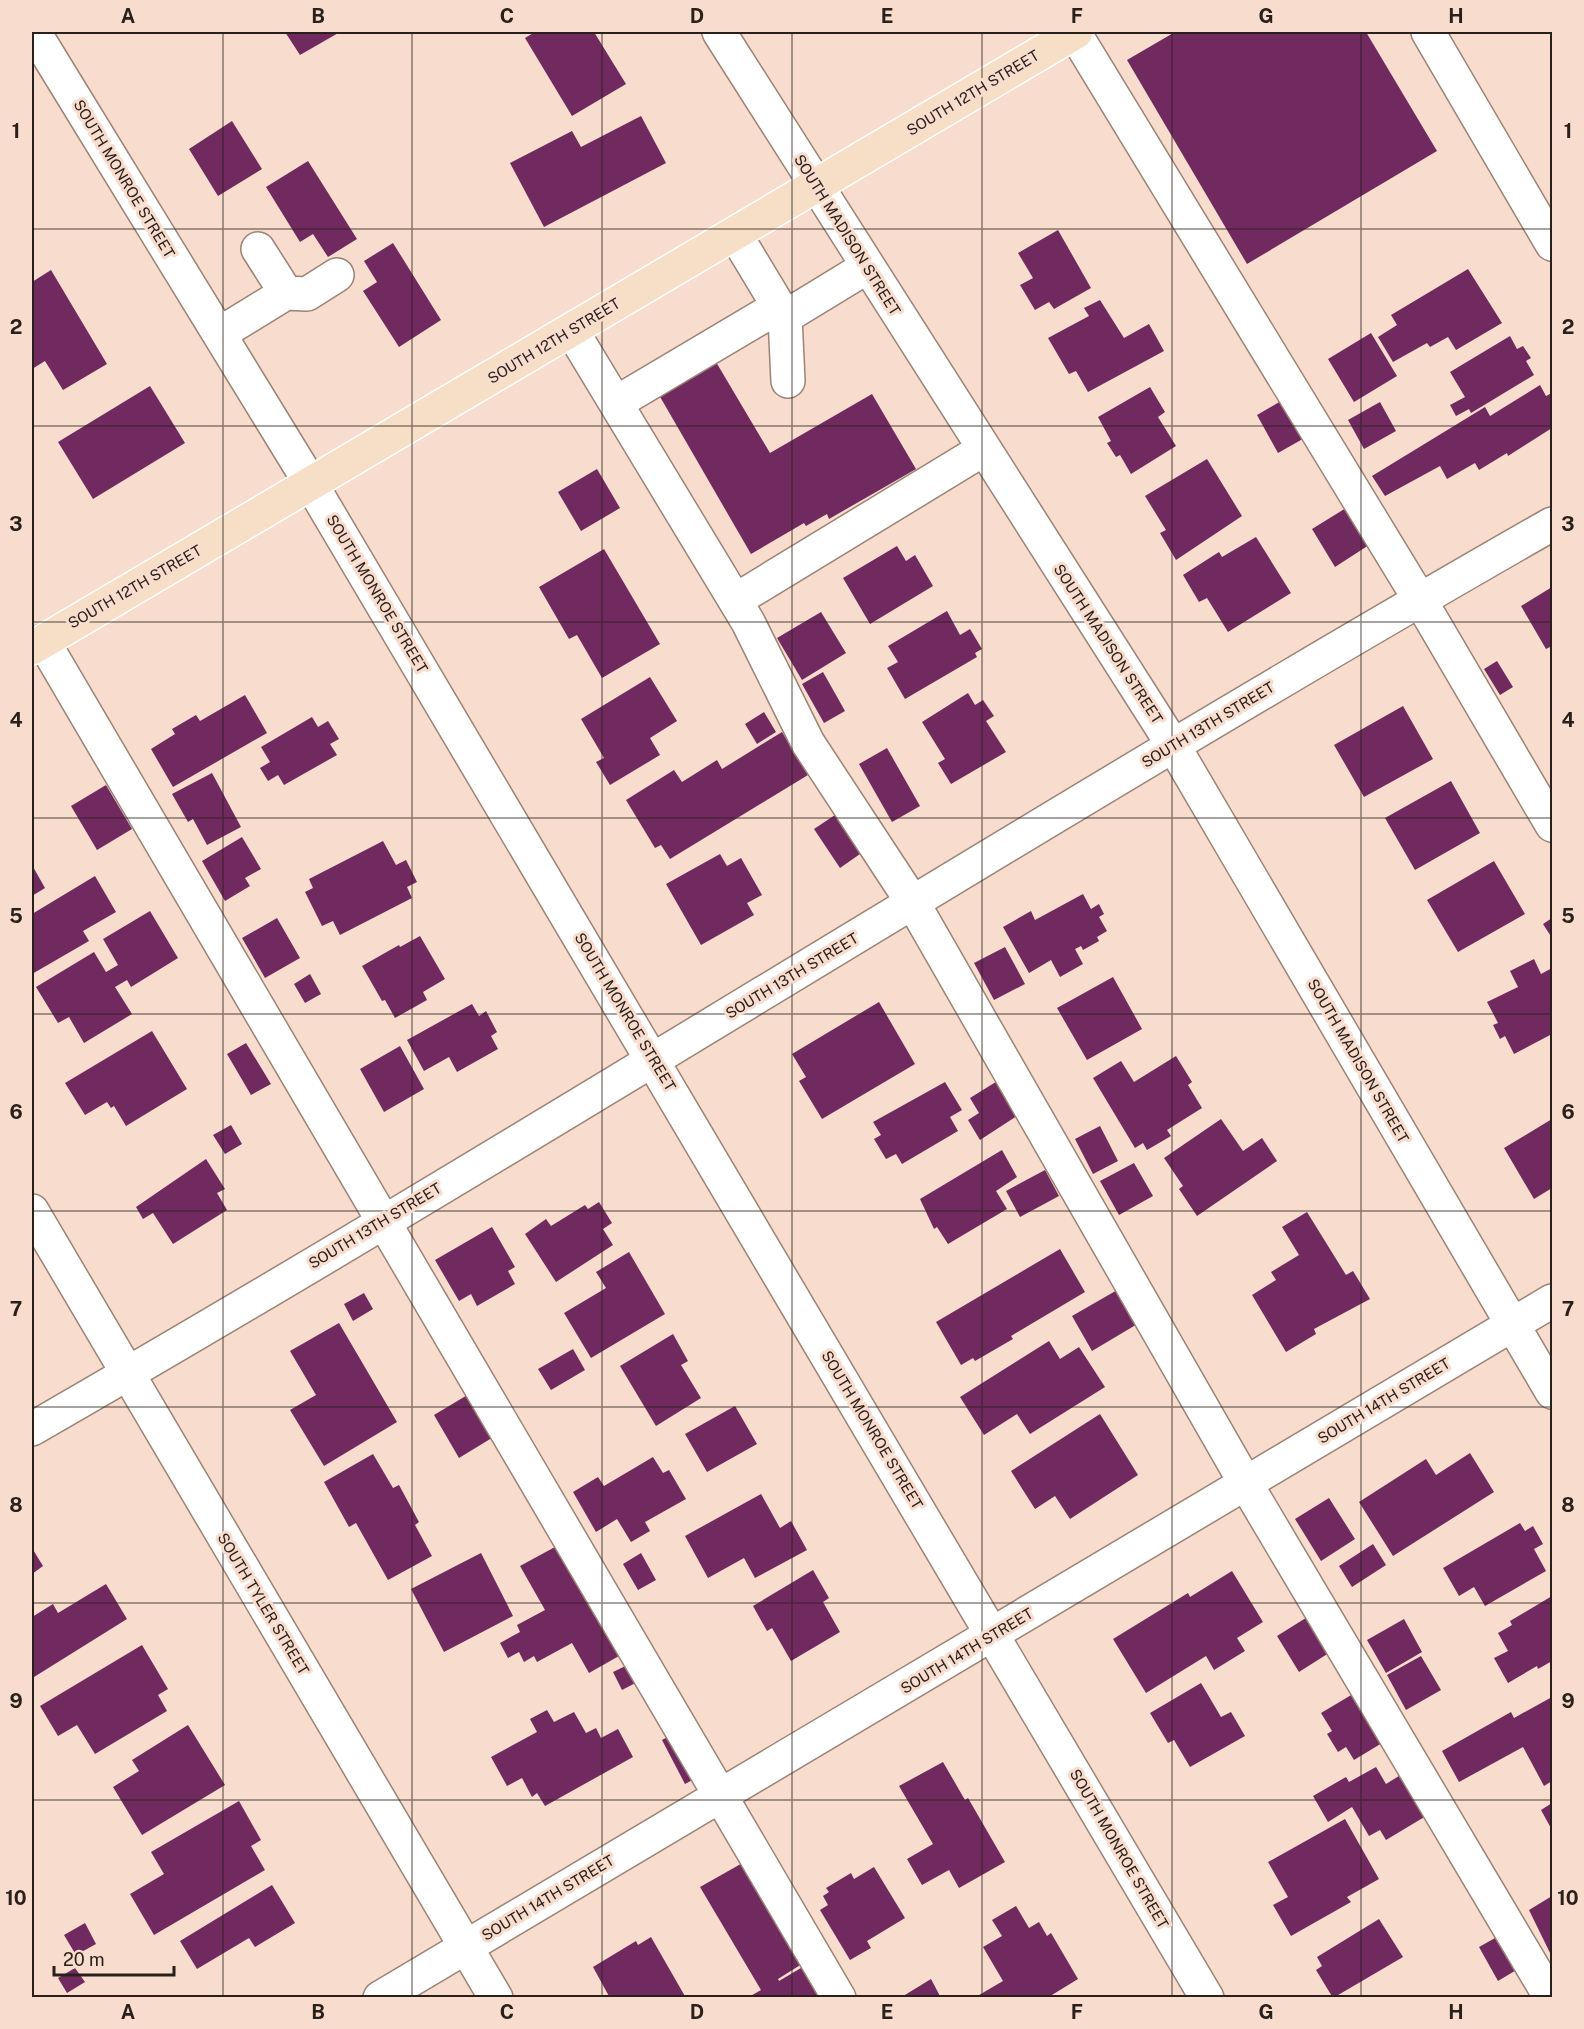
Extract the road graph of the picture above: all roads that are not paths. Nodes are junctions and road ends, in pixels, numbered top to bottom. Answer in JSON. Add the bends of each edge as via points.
{"nodes":[{"id":1,"x":34,"y":32,"type":"edge"},
{"id":2,"x":719,"y":32,"type":"edge"},
{"id":3,"x":1075,"y":32,"type":"edge"},
{"id":4,"x":1428,"y":32,"type":"edge"},
{"id":5,"x":816,"y":186,"type":"junction"},
{"id":6,"x":735,"y":234,"type":"junction"},
{"id":7,"x":1552,"y":244,"type":"edge"},
{"id":8,"x":258,"y":249,"type":"dead end"},
{"id":9,"x":867,"y":267,"type":"junction"},
{"id":10,"x":337,"y":275,"type":"dead end"},
{"id":11,"x":286,"y":293,"type":"junction"},
{"id":12,"x":782,"y":312,"type":"junction"},
{"id":13,"x":572,"y":331,"type":"junction"},
{"id":14,"x":219,"y":334,"type":"junction"},
{"id":15,"x":788,"y":381,"type":"dead end"},
{"id":16,"x":616,"y":403,"type":"junction"},
{"id":17,"x":984,"y":450,"type":"junction"},
{"id":18,"x":311,"y":484,"type":"junction"},
{"id":19,"x":1552,"y":524,"type":"edge"},
{"id":20,"x":736,"y":600,"type":"junction"},
{"id":21,"x":1420,"y":600,"type":"junction"},
{"id":22,"x":37,"y":645,"type":"edge"},
{"id":23,"x":1173,"y":745,"type":"junction"},
{"id":24,"x":1552,"y":825,"type":"edge"},
{"id":25,"x":913,"y":903,"type":"junction"},
{"id":26,"x":654,"y":1061,"type":"junction"},
{"id":27,"x":32,"y":1211,"type":"edge"},
{"id":28,"x":384,"y":1221,"type":"junction"},
{"id":29,"x":1552,"y":1301,"type":"edge"},
{"id":30,"x":1513,"y":1324,"type":"junction"},
{"id":31,"x":127,"y":1374,"type":"junction"},
{"id":32,"x":1552,"y":1392,"type":"edge"},
{"id":33,"x":32,"y":1429,"type":"edge"},
{"id":34,"x":1246,"y":1484,"type":"junction"},
{"id":35,"x":994,"y":1635,"type":"junction"},
{"id":36,"x":721,"y":1796,"type":"junction"},
{"id":37,"x":466,"y":1946,"type":"junction"},
{"id":38,"x":380,"y":1998,"type":"edge"},
{"id":39,"x":496,"y":1998,"type":"edge"},
{"id":40,"x":839,"y":1998,"type":"edge"},
{"id":41,"x":1207,"y":1998,"type":"edge"},
{"id":42,"x":1551,"y":1998,"type":"edge"}],
"edges":[{"from":1,"to":14,"type":"street","name":"SOUTH MONROE STREET"},
{"from":2,"to":5,"type":"street","name":"SOUTH MADISON STREET"},
{"from":3,"to":5,"type":"main road","name":"SOUTH 12TH STREET"},
{"from":3,"to":21,"type":"street"},
{"from":4,"to":7,"type":"street"},
{"from":5,"to":6,"type":"main road","name":"SOUTH 12TH STREET"},
{"from":5,"to":9,"type":"street","name":"SOUTH MADISON STREET"},
{"from":6,"to":12,"type":"street"},
{"from":6,"to":13,"type":"main road","name":"SOUTH 12TH STREET"},
{"from":8,"to":11,"type":"street"},
{"from":9,"to":12,"type":"street"},
{"from":9,"to":17,"type":"street","name":"SOUTH MADISON STREET"},
{"from":10,"to":11,"type":"street","via":[[306,294]]},
{"from":11,"to":14,"type":"street"},
{"from":12,"to":15,"type":"street"},
{"from":12,"to":16,"type":"street"},
{"from":13,"to":16,"type":"street"},
{"from":13,"to":18,"type":"main road","name":"SOUTH 12TH STREET"},
{"from":14,"to":18,"type":"street","name":"SOUTH MONROE STREET"},
{"from":16,"to":20,"type":"street"},
{"from":17,"to":20,"type":"street"},
{"from":17,"to":23,"type":"street","name":"SOUTH MADISON STREET"},
{"from":18,"to":22,"type":"main road","name":"SOUTH 12TH STREET"},
{"from":18,"to":26,"type":"street","name":"SOUTH MONROE STREET"},
{"from":19,"to":21,"type":"street","name":"SOUTH 13TH STREET"},
{"from":20,"to":25,"type":"street","via":[[808,743]]},
{"from":21,"to":23,"type":"street","name":"SOUTH 13TH STREET"},
{"from":21,"to":24,"type":"street"},
{"from":22,"to":28,"type":"street"},
{"from":23,"to":25,"type":"street","name":"SOUTH 13TH STREET"},
{"from":23,"to":30,"type":"street","name":"SOUTH MADISON STREET"},
{"from":25,"to":26,"type":"street","name":"SOUTH 13TH STREET"},
{"from":25,"to":34,"type":"street"},
{"from":26,"to":28,"type":"street","name":"SOUTH 13TH STREET"},
{"from":26,"to":35,"type":"street","name":"SOUTH MONROE STREET"},
{"from":27,"to":31,"type":"street","name":"SOUTH TYLER STREET"},
{"from":28,"to":31,"type":"street","name":"SOUTH 13TH STREET"},
{"from":28,"to":36,"type":"street"},
{"from":29,"to":30,"type":"street","name":"SOUTH 14TH STREET"},
{"from":30,"to":32,"type":"street","name":"SOUTH MADISON STREET"},
{"from":30,"to":34,"type":"street","name":"SOUTH 14TH STREET"},
{"from":31,"to":33,"type":"street","name":"SOUTH 13TH STREET"},
{"from":31,"to":37,"type":"street","name":"SOUTH TYLER STREET"},
{"from":34,"to":35,"type":"street","name":"SOUTH 14TH STREET"},
{"from":34,"to":42,"type":"street"},
{"from":35,"to":36,"type":"street","name":"SOUTH 14TH STREET"},
{"from":35,"to":41,"type":"street","name":"SOUTH MONROE STREET"},
{"from":36,"to":37,"type":"street","name":"SOUTH 14TH STREET"},
{"from":36,"to":40,"type":"street"},
{"from":37,"to":38,"type":"street","name":"SOUTH 14TH STREET"},
{"from":37,"to":39,"type":"street","name":"SOUTH TYLER STREET"}]}
